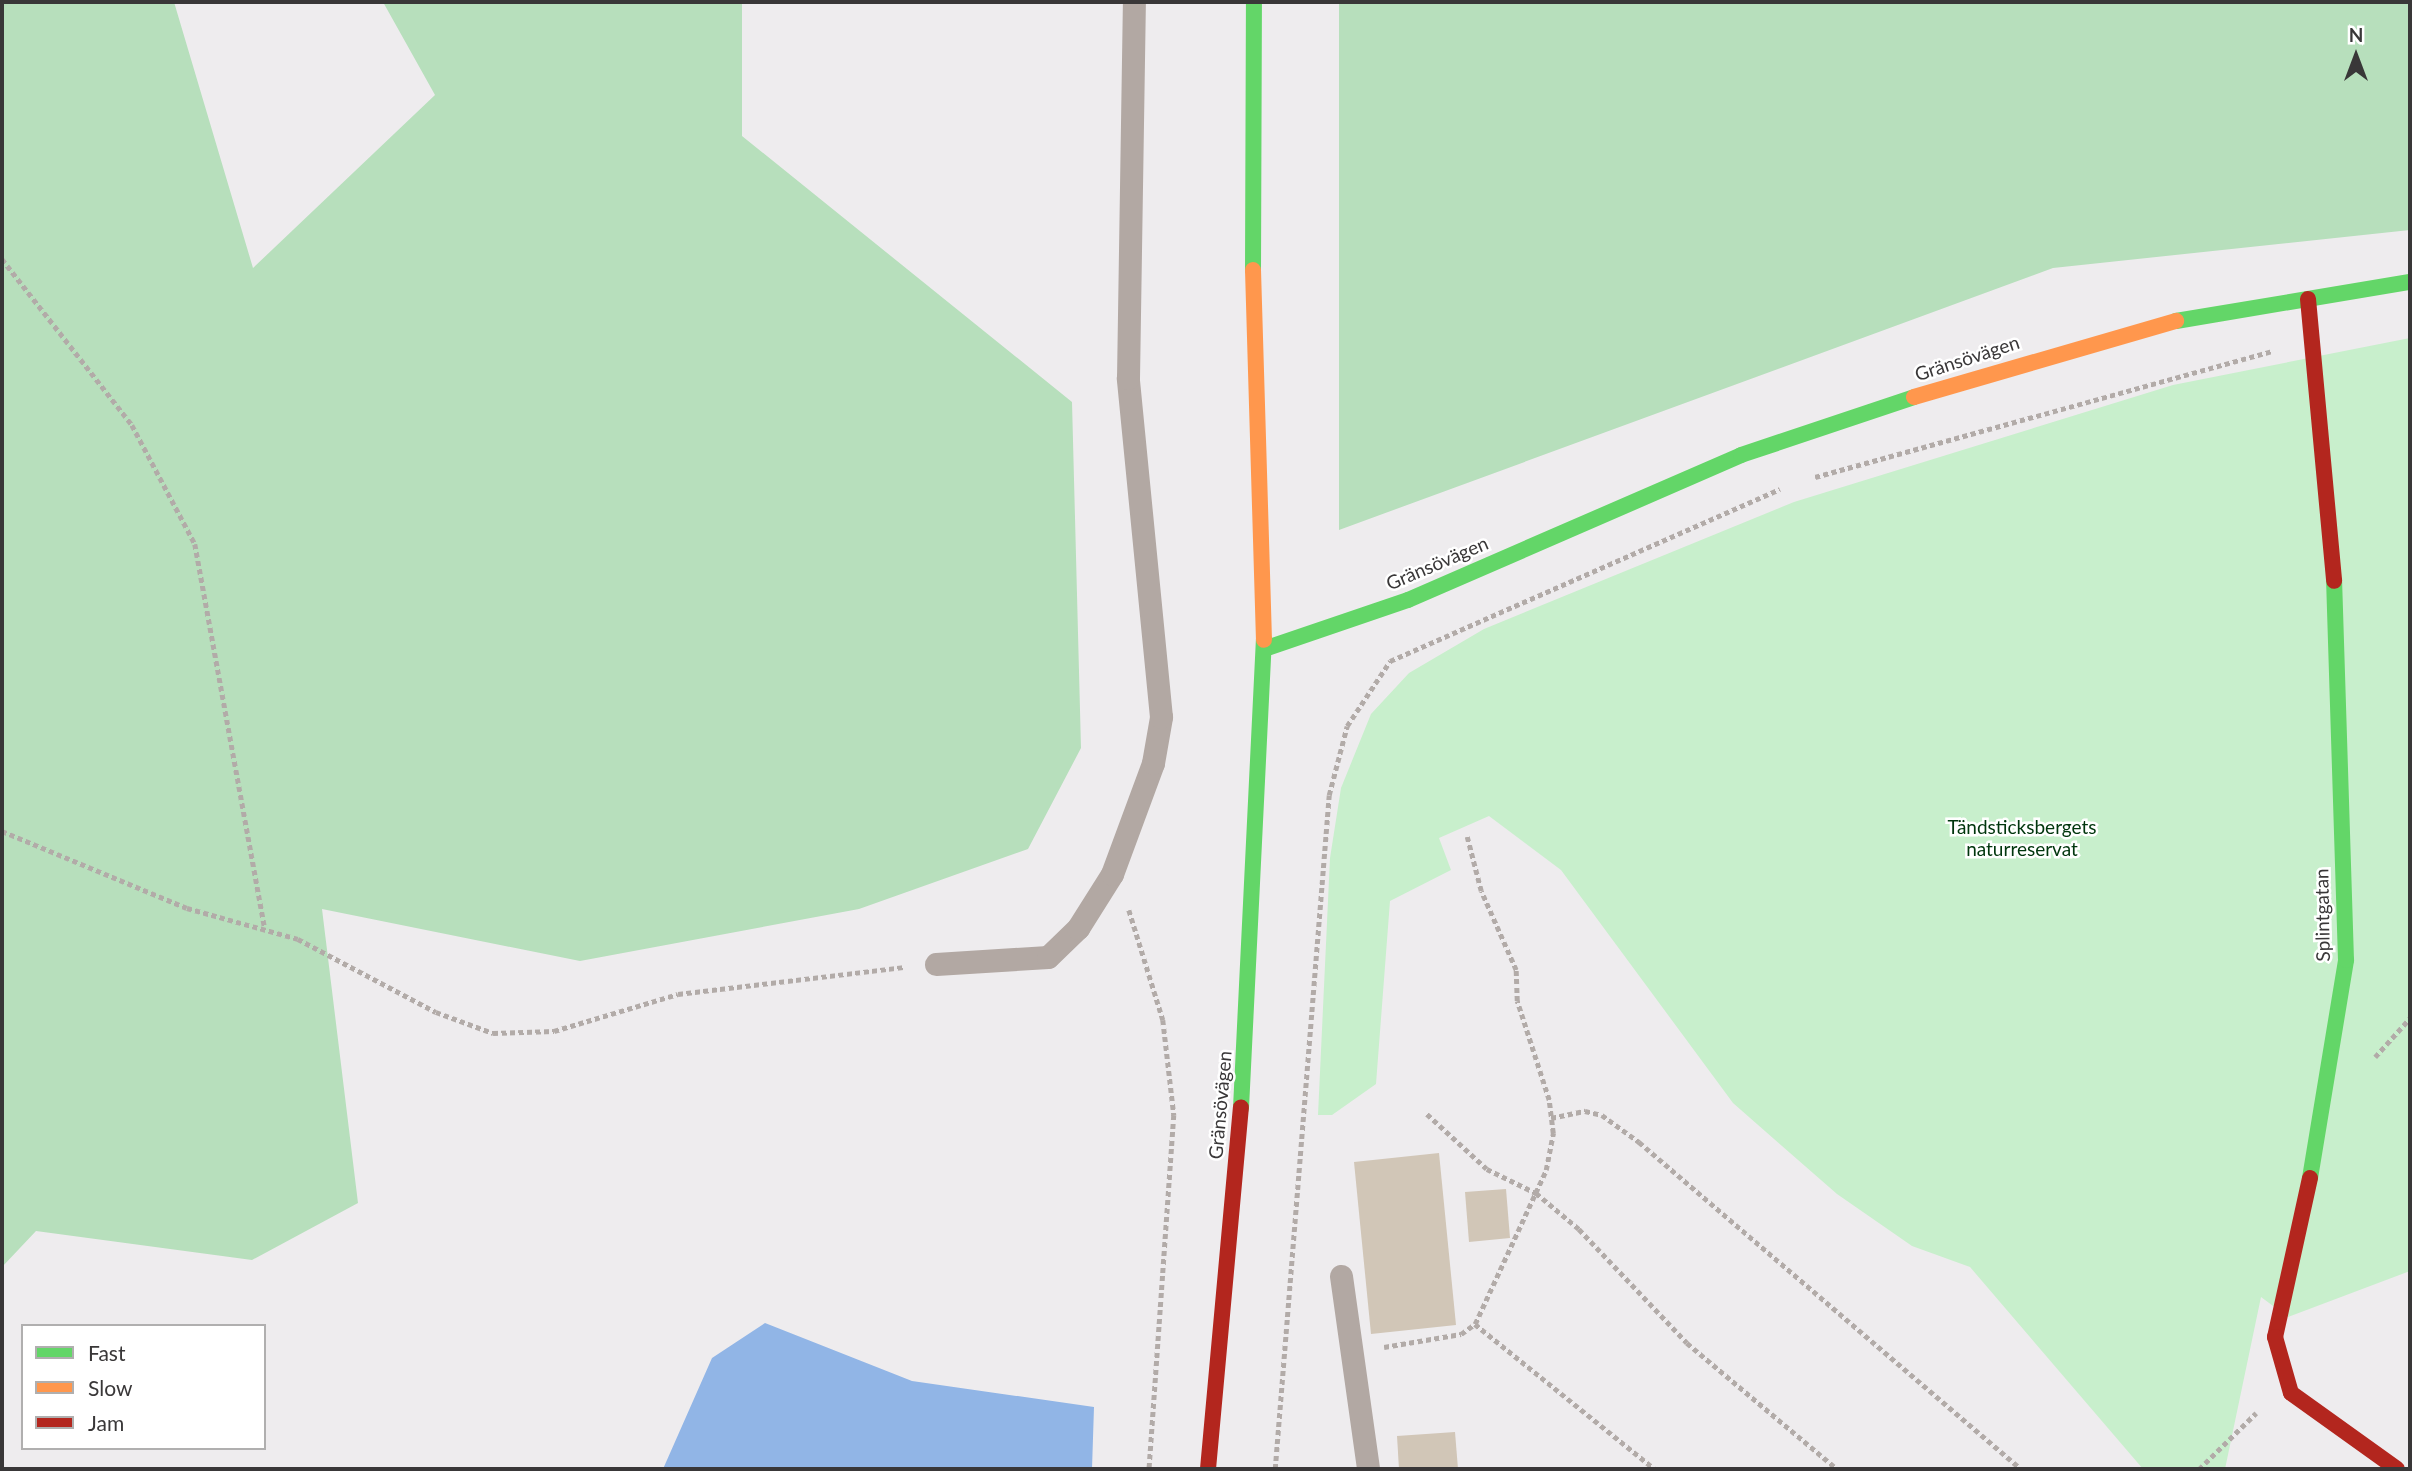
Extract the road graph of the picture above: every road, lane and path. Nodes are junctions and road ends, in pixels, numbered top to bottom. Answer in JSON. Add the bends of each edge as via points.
{"nodes":[{"id":1,"x":1134,"y":2,"type":"edge"},
{"id":2,"x":1254,"y":2,"type":"edge"},
{"id":3,"x":2,"y":259,"type":"edge"},
{"id":4,"x":2410,"y":282,"type":"edge"},
{"id":5,"x":2308,"y":299,"type":"junction"},
{"id":6,"x":2313,"y":340,"type":"junction"},
{"id":7,"x":1806,"y":480,"type":"dead end"},
{"id":8,"x":1792,"y":483,"type":"dead end"},
{"id":9,"x":1264,"y":649,"type":"junction"},
{"id":10,"x":2,"y":831,"type":"edge"},
{"id":11,"x":1467,"y":837,"type":"dead end"},
{"id":12,"x":1112,"y":874,"type":"junction"},
{"id":13,"x":265,"y":929,"type":"junction"},
{"id":14,"x":936,"y":964,"type":"joint"},
{"id":15,"x":1427,"y":1114,"type":"dead end"},
{"id":16,"x":1551,"y":1118,"type":"junction"},
{"id":17,"x":1536,"y":1194,"type":"junction"},
{"id":18,"x":1341,"y":1276,"type":"dead end"},
{"id":19,"x":1475,"y":1324,"type":"junction"},
{"id":20,"x":1352,"y":1353,"type":"junction"},
{"id":21,"x":2286,"y":1383,"type":"junction"},
{"id":22,"x":1149,"y":1469,"type":"edge"},
{"id":23,"x":1208,"y":1469,"type":"edge"},
{"id":24,"x":1275,"y":1469,"type":"edge"},
{"id":25,"x":1368,"y":1469,"type":"edge"},
{"id":26,"x":1655,"y":1469,"type":"edge"},
{"id":27,"x":1837,"y":1469,"type":"edge"},
{"id":28,"x":2021,"y":1469,"type":"edge"},
{"id":29,"x":2199,"y":1469,"type":"edge"},
{"id":30,"x":2397,"y":1469,"type":"edge"}],
"edges":[{"from":1,"to":12,"type":"lane","via":[[1128,378],[1161,717],[1153,763]]},
{"from":2,"to":9,"type":"street","via":[[1253,399]]},
{"from":3,"to":13,"type":"path","via":[[132,425],[195,544]]},
{"from":4,"to":5,"type":"street","name":"Gränsövägen"},
{"from":5,"to":6,"type":"street","name":"Splintgatan"},
{"from":5,"to":9,"type":"street","name":"Gränsövägen","via":[[2207,313],[2001,368],[1741,455],[1408,600]]},
{"from":6,"to":7,"type":"path"},
{"from":6,"to":21,"type":"street","name":"Splintgatan","via":[[2340,645],[2346,960],[2324,1116],[2275,1337]]},
{"from":8,"to":24,"type":"path","via":[[1390,661],[1347,726],[1329,795]]},
{"from":9,"to":23,"type":"street","name":"Gränsövägen","via":[[1247,1039]]},
{"from":10,"to":13,"type":"path","via":[[187,908]]},
{"from":11,"to":16,"type":"path","via":[[1481,891],[1516,970],[1517,1000]]},
{"from":12,"to":14,"type":"lane","via":[[1078,928],[1048,957]]},
{"from":12,"to":22,"type":"path","via":[[1138,927],[1163,1020],[1174,1115]]},
{"from":13,"to":14,"type":"path","via":[[298,939],[436,1012],[493,1033],[554,1031],[678,994]]},
{"from":15,"to":17,"type":"path","via":[[1487,1170]]},
{"from":16,"to":17,"type":"path","via":[[1546,1170]]},
{"from":16,"to":28,"type":"path","via":[[1585,1111],[1602,1115],[1639,1142]]},
{"from":17,"to":19,"type":"path"},
{"from":17,"to":27,"type":"path","via":[[1579,1229],[1687,1343]]},
{"from":18,"to":20,"type":"lane"},
{"from":19,"to":20,"type":"path","via":[[1461,1334]]},
{"from":19,"to":26,"type":"path"},
{"from":20,"to":25,"type":"lane"},
{"from":21,"to":29,"type":"path"},
{"from":21,"to":30,"type":"street","via":[[2291,1393]]}]}
